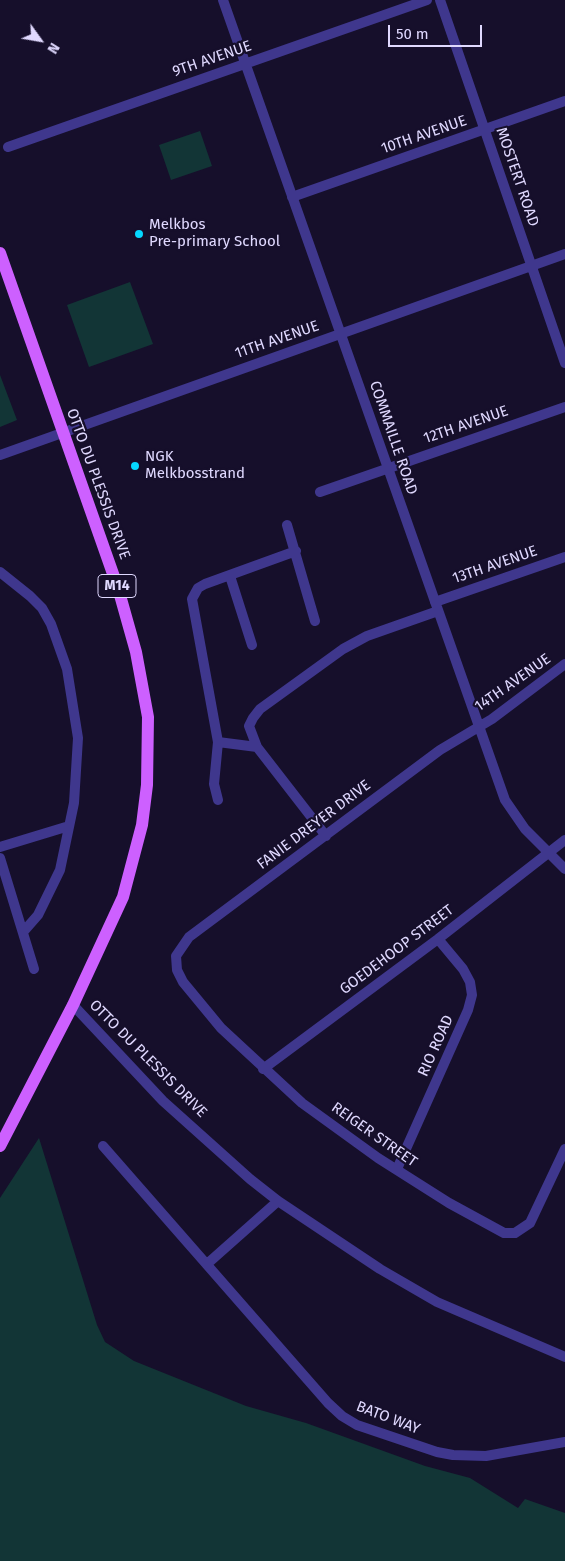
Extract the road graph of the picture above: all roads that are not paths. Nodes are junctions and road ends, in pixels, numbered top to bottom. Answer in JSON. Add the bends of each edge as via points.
{"nodes":[{"id":1,"x":223,"y":0,"type":"edge"},
{"id":2,"x":427,"y":0,"type":"edge"},
{"id":3,"x":440,"y":0,"type":"edge"},
{"id":4,"x":245,"y":64,"type":"junction"},
{"id":5,"x":565,"y":101,"type":"edge"},
{"id":6,"x":485,"y":130,"type":"junction"},
{"id":7,"x":8,"y":146,"type":"dead end"},
{"id":8,"x":292,"y":196,"type":"junction"},
{"id":9,"x":0,"y":253,"type":"edge"},
{"id":10,"x":565,"y":254,"type":"edge"},
{"id":11,"x":531,"y":266,"type":"junction"},
{"id":12,"x":341,"y":334,"type":"junction"},
{"id":13,"x":565,"y":363,"type":"edge"},
{"id":14,"x":565,"y":407,"type":"edge"},
{"id":15,"x":63,"y":433,"type":"junction"},
{"id":16,"x":0,"y":455,"type":"edge"},
{"id":17,"x":388,"y":468,"type":"junction"},
{"id":18,"x":320,"y":492,"type":"dead end"},
{"id":19,"x":288,"y":525,"type":"dead end"},
{"id":20,"x":296,"y":552,"type":"junction"},
{"id":21,"x":565,"y":556,"type":"edge"},
{"id":22,"x":0,"y":572,"type":"edge"},
{"id":23,"x":230,"y":576,"type":"junction"},
{"id":24,"x":436,"y":607,"type":"junction"},
{"id":25,"x":316,"y":621,"type":"dead end"},
{"id":26,"x":252,"y":645,"type":"dead end"},
{"id":27,"x":565,"y":664,"type":"edge"},
{"id":28,"x":478,"y":726,"type":"junction"},
{"id":29,"x":218,"y":742,"type":"junction"},
{"id":30,"x":257,"y":747,"type":"junction"},
{"id":31,"x":218,"y":800,"type":"dead end"},
{"id":32,"x":70,"y":826,"type":"junction"},
{"id":33,"x":326,"y":836,"type":"junction"},
{"id":34,"x":565,"y":840,"type":"edge"},
{"id":35,"x":0,"y":847,"type":"edge"},
{"id":36,"x":548,"y":853,"type":"junction"},
{"id":37,"x":0,"y":858,"type":"edge"},
{"id":38,"x":565,"y":869,"type":"edge"},
{"id":39,"x":24,"y":931,"type":"junction"},
{"id":40,"x":438,"y":939,"type":"junction"},
{"id":41,"x":176,"y":956,"type":"joint"},
{"id":42,"x":34,"y":969,"type":"dead end"},
{"id":43,"x":72,"y":1006,"type":"junction"},
{"id":44,"x":263,"y":1069,"type":"junction"},
{"id":45,"x":0,"y":1146,"type":"edge"},
{"id":46,"x":103,"y":1146,"type":"dead end"},
{"id":47,"x":565,"y":1149,"type":"edge"},
{"id":48,"x":397,"y":1170,"type":"junction"},
{"id":49,"x":278,"y":1200,"type":"junction"},
{"id":50,"x":207,"y":1264,"type":"junction"},
{"id":51,"x":565,"y":1357,"type":"edge"},
{"id":52,"x":565,"y":1442,"type":"edge"}],
"edges":[{"from":1,"to":4,"type":"street","name":"COMMAILLE ROAD"},
{"from":2,"to":4,"type":"street","name":"9TH AVENUE"},
{"from":3,"to":6,"type":"street","name":"MOSTERT ROAD"},
{"from":4,"to":7,"type":"street","name":"9TH AVENUE"},
{"from":4,"to":8,"type":"street","name":"COMMAILLE ROAD"},
{"from":5,"to":6,"type":"street","name":"10TH AVENUE"},
{"from":6,"to":8,"type":"street","name":"10TH AVENUE"},
{"from":6,"to":11,"type":"street","name":"MOSTERT ROAD"},
{"from":8,"to":12,"type":"street","name":"COMMAILLE ROAD"},
{"from":9,"to":15,"type":"main road","name":"OTTO DU PLESSIS DRIVE","number":"M14"},
{"from":10,"to":11,"type":"street","name":"11TH AVENUE"},
{"from":11,"to":12,"type":"street","name":"11TH AVENUE"},
{"from":11,"to":13,"type":"street","name":"MOSTERT ROAD"},
{"from":12,"to":15,"type":"street","name":"11TH AVENUE"},
{"from":12,"to":17,"type":"street","name":"COMMAILLE ROAD"},
{"from":14,"to":17,"type":"street","name":"12TH AVENUE"},
{"from":15,"to":16,"type":"street","name":"11TH AVENUE"},
{"from":15,"to":43,"type":"main road","name":"OTTO DU PLESSIS DRIVE","number":"M14","via":[[118,588],[136,652],[148,717],[147,785],[133,862],[109,930]]},
{"from":17,"to":18,"type":"street","name":"12TH AVENUE"},
{"from":17,"to":24,"type":"street","name":"COMMAILLE ROAD"},
{"from":19,"to":20,"type":"street"},
{"from":20,"to":23,"type":"street"},
{"from":20,"to":25,"type":"street"},
{"from":21,"to":24,"type":"street","name":"13TH AVENUE"},
{"from":22,"to":32,"type":"street","via":[[42,608],[59,641],[67,669],[78,738]]},
{"from":23,"to":26,"type":"street"},
{"from":23,"to":29,"type":"street","via":[[198,588],[192,599]]},
{"from":24,"to":28,"type":"street","name":"COMMAILLE ROAD"},
{"from":24,"to":30,"type":"street","name":"13TH AVENUE","via":[[343,649],[260,709],[249,726]]},
{"from":27,"to":28,"type":"street","name":"14TH AVENUE"},
{"from":28,"to":33,"type":"street","name":"FANIE DREYER DRIVE","via":[[440,750]]},
{"from":28,"to":36,"type":"street","name":"COMMAILLE ROAD","via":[[505,800],[525,829]]},
{"from":29,"to":30,"type":"street"},
{"from":29,"to":31,"type":"street","via":[[214,784]]},
{"from":30,"to":33,"type":"street"},
{"from":32,"to":35,"type":"street"},
{"from":32,"to":39,"type":"street","via":[[60,870],[38,915]]},
{"from":33,"to":41,"type":"street","name":"FANIE DREYER DRIVE","via":[[189,937]]},
{"from":34,"to":36,"type":"street","name":"GOEDEHOOP STREET"},
{"from":36,"to":38,"type":"street","name":"COMMAILLE ROAD"},
{"from":36,"to":40,"type":"street","name":"GOEDEHOOP STREET"},
{"from":37,"to":39,"type":"street"},
{"from":39,"to":42,"type":"street"},
{"from":40,"to":44,"type":"street","name":"GOEDEHOOP STREET"},
{"from":40,"to":48,"type":"street","name":"RIO ROAD","via":[[463,969],[472,994],[468,1010]]},
{"from":41,"to":44,"type":"street","name":"REIGER STREET","via":[[177,970],[183,982],[221,1028]]},
{"from":43,"to":45,"type":"main road","number":"M14"},
{"from":43,"to":49,"type":"street","name":"OTTO DU PLESSIS DRIVE","via":[[163,1101]]},
{"from":44,"to":48,"type":"street","name":"REIGER STREET","via":[[302,1103]]},
{"from":46,"to":50,"type":"street","name":"BATO WAY"},
{"from":47,"to":48,"type":"street","name":"REIGER STREET","via":[[537,1212],[530,1223],[514,1233],[504,1233]]},
{"from":49,"to":50,"type":"street"},
{"from":49,"to":51,"type":"street","name":"OTTO DU PLESSIS DRIVE","via":[[380,1269],[437,1302]]},
{"from":50,"to":52,"type":"street","name":"BATO WAY","via":[[328,1403],[357,1425],[453,1455],[486,1456]]}]}
